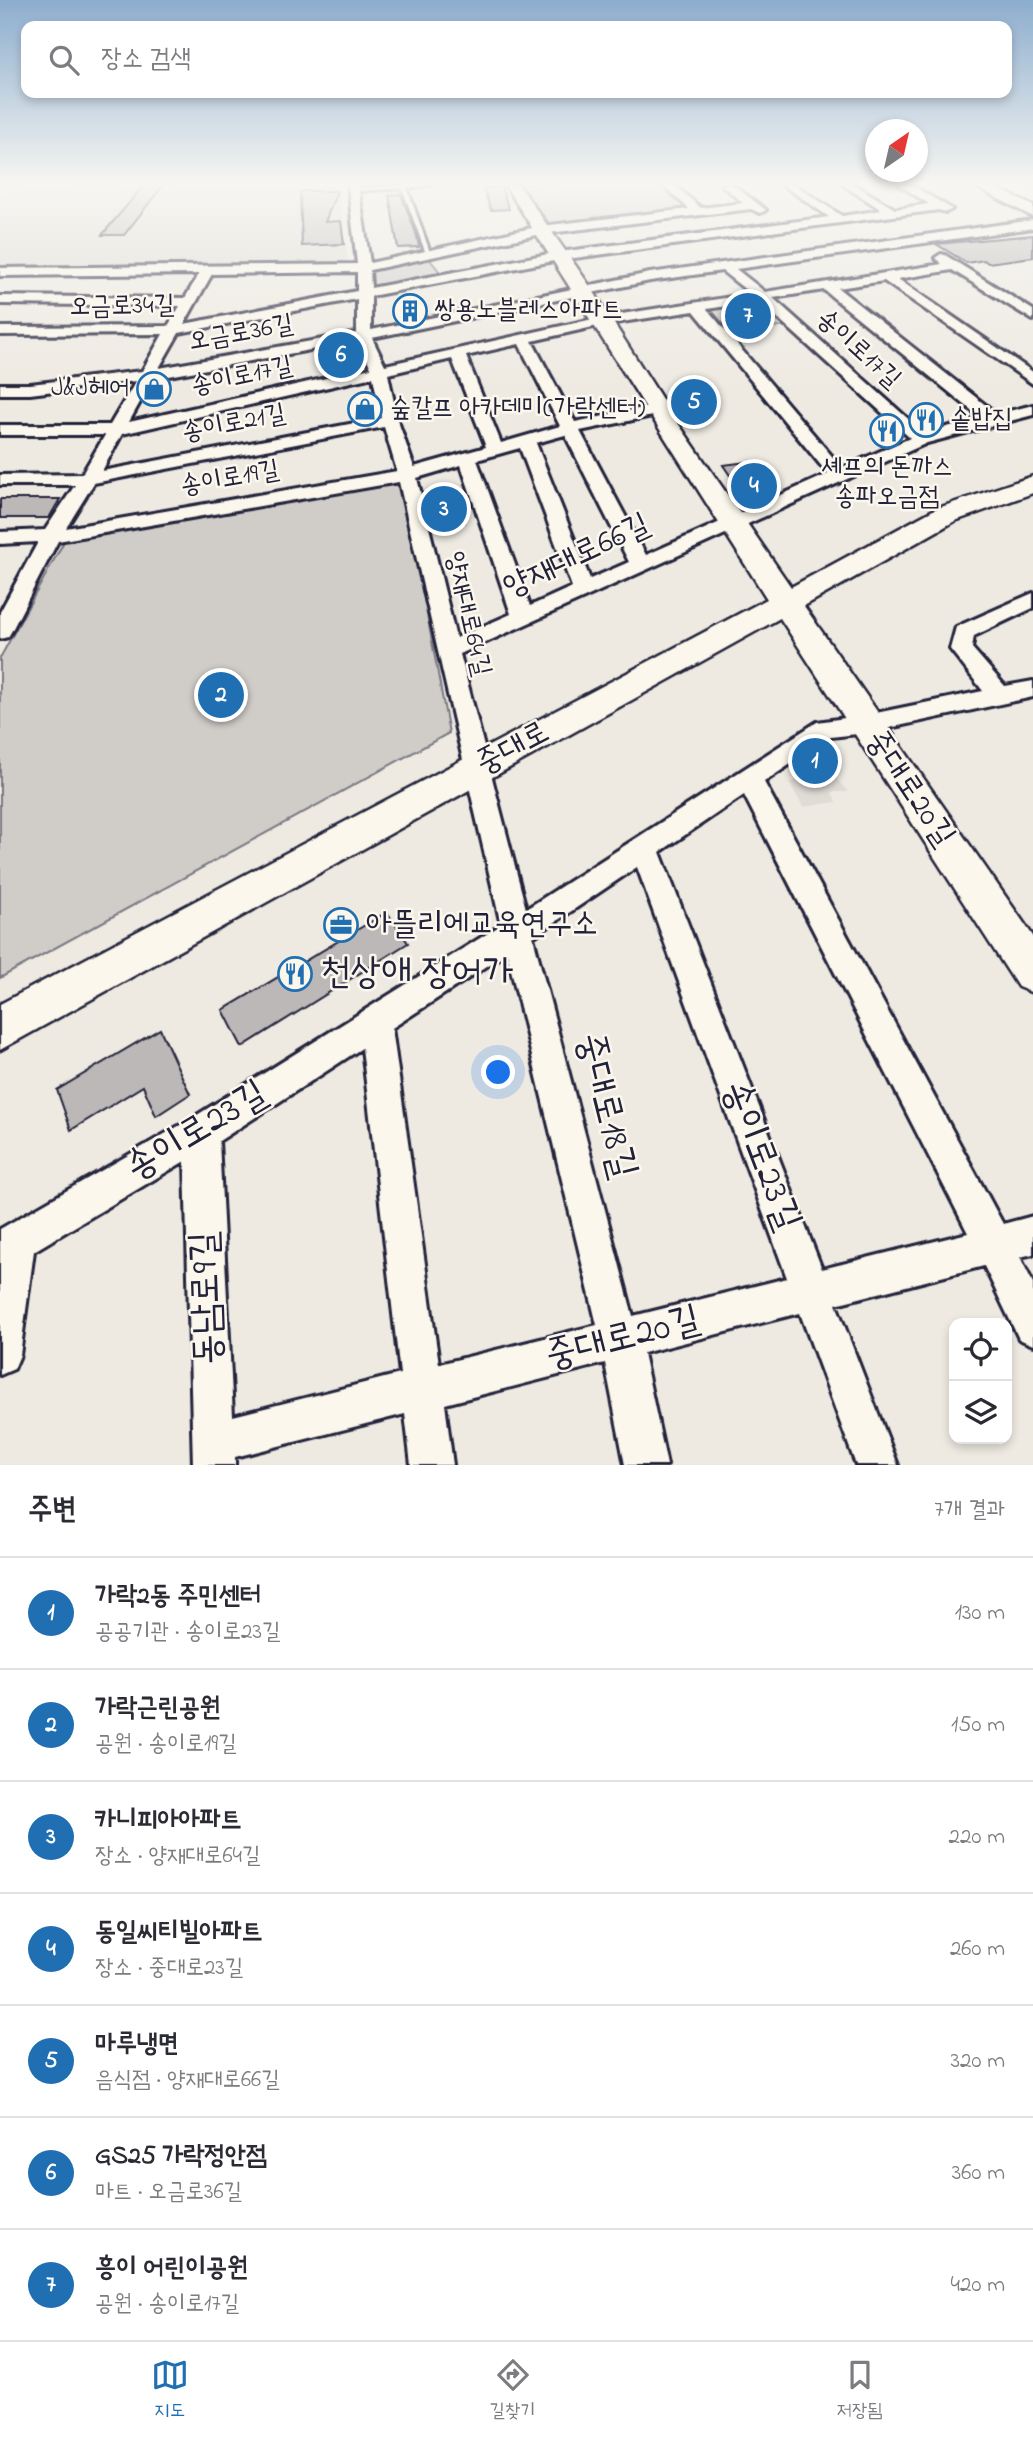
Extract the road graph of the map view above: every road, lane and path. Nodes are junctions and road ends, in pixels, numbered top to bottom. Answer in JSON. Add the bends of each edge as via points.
{"nodes":[{"id":1,"x":363,"y":253,"type":"edge"},
{"id":2,"x":432,"y":253,"type":"edge"},
{"id":3,"x":557,"y":253,"type":"edge"},
{"id":4,"x":579,"y":253,"type":"edge"},
{"id":5,"x":809,"y":253,"type":"edge"},
{"id":6,"x":933,"y":253,"type":"edge"},
{"id":7,"x":429,"y":254,"type":"joint"},
{"id":8,"x":559,"y":256,"type":"junction"},
{"id":9,"x":724,"y":266,"type":"junction"},
{"id":10,"x":955,"y":267,"type":"junction"},
{"id":11,"x":365,"y":268,"type":"junction"},
{"id":12,"x":208,"y":269,"type":"junction"},
{"id":13,"x":7,"y":272,"type":"edge"},
{"id":14,"x":887,"y":277,"type":"junction"},
{"id":15,"x":0,"y":285,"type":"edge"},
{"id":16,"x":827,"y":286,"type":"junction"},
{"id":17,"x":582,"y":289,"type":"junction"},
{"id":18,"x":364,"y":296,"type":"junction"},
{"id":19,"x":762,"y":296,"type":"junction"},
{"id":20,"x":0,"y":300,"type":"edge"},
{"id":21,"x":189,"y":302,"type":"junction"},
{"id":22,"x":697,"y":306,"type":"junction"},
{"id":23,"x":1032,"y":314,"type":"edge"},
{"id":24,"x":602,"y":321,"type":"junction"},
{"id":25,"x":173,"y":330,"type":"junction"},
{"id":26,"x":0,"y":331,"type":"edge"},
{"id":27,"x":364,"y":336,"type":"junction"},
{"id":28,"x":524,"y":339,"type":"junction"},
{"id":29,"x":458,"y":354,"type":"junction"},
{"id":30,"x":380,"y":372,"type":"junction"},
{"id":31,"x":148,"y":374,"type":"junction"},
{"id":32,"x":1033,"y":379,"type":"edge"},
{"id":33,"x":0,"y":389,"type":"edge"},
{"id":34,"x":657,"y":410,"type":"junction"},
{"id":35,"x":1033,"y":410,"type":"edge"},
{"id":36,"x":992,"y":419,"type":"junction"},
{"id":37,"x":390,"y":421,"type":"junction"},
{"id":38,"x":571,"y":428,"type":"junction"},
{"id":39,"x":0,"y":430,"type":"edge"},
{"id":40,"x":117,"y":430,"type":"junction"},
{"id":41,"x":921,"y":439,"type":"junction"},
{"id":42,"x":526,"y":440,"type":"junction"},
{"id":43,"x":495,"y":449,"type":"junction"},
{"id":44,"x":467,"y":457,"type":"junction"},
{"id":45,"x":407,"y":475,"type":"junction"},
{"id":46,"x":839,"y":475,"type":"junction"},
{"id":47,"x":88,"y":479,"type":"junction"},
{"id":48,"x":0,"y":480,"type":"edge"},
{"id":49,"x":1033,"y":484,"type":"edge"},
{"id":50,"x":733,"y":522,"type":"junction"},
{"id":51,"x":51,"y":536,"type":"junction"},
{"id":52,"x":0,"y":538,"type":"edge"},
{"id":53,"x":640,"y":563,"type":"junction"},
{"id":54,"x":583,"y":589,"type":"junction"},
{"id":55,"x":1033,"y":600,"type":"edge"},
{"id":56,"x":788,"y":603,"type":"junction"},
{"id":57,"x":523,"y":617,"type":"junction"},
{"id":58,"x":0,"y":632,"type":"edge"},
{"id":59,"x":448,"y":651,"type":"junction"},
{"id":60,"x":1033,"y":689,"type":"edge"},
{"id":61,"x":1000,"y":696,"type":"junction"},
{"id":62,"x":866,"y":724,"type":"junction"},
{"id":63,"x":476,"y":769,"type":"junction"},
{"id":64,"x":749,"y":779,"type":"junction"},
{"id":65,"x":644,"y":847,"type":"junction"},
{"id":66,"x":517,"y":931,"type":"junction"},
{"id":67,"x":1033,"y":973,"type":"edge"},
{"id":68,"x":375,"y":1021,"type":"junction"},
{"id":69,"x":0,"y":1028,"type":"edge"},
{"id":70,"x":201,"y":1132,"type":"junction"},
{"id":71,"x":1033,"y":1235,"type":"edge"},
{"id":72,"x":9,"y":1245,"type":"edge"},
{"id":73,"x":994,"y":1245,"type":"junction"},
{"id":74,"x":811,"y":1291,"type":"junction"},
{"id":75,"x":1033,"y":1325,"type":"edge"},
{"id":76,"x":620,"y":1340,"type":"junction"},
{"id":77,"x":0,"y":1355,"type":"edge"},
{"id":78,"x":422,"y":1389,"type":"junction"},
{"id":79,"x":214,"y":1454,"type":"edge"},
{"id":80,"x":432,"y":1465,"type":"edge"},
{"id":81,"x":646,"y":1465,"type":"edge"},
{"id":82,"x":877,"y":1465,"type":"edge"}],
"edges":[{"from":1,"to":11,"type":"street","name":"양재대로64길"},
{"from":2,"to":7,"type":"street"},
{"from":3,"to":8,"type":"street"},
{"from":4,"to":8,"type":"street","name":"오금로34길"},
{"from":5,"to":9,"type":"street","name":"오금로36길"},
{"from":6,"to":10,"type":"street"},
{"from":7,"to":11,"type":"street"},
{"from":8,"to":17,"type":"street"},
{"from":8,"to":18,"type":"street","name":"오금로34길"},
{"from":9,"to":17,"type":"street","name":"오금로36길"},
{"from":9,"to":19,"type":"street","name":"송이로17길"},
{"from":10,"to":14,"type":"street","name":"송이로17길"},
{"from":10,"to":23,"type":"street"},
{"from":11,"to":12,"type":"street"},
{"from":11,"to":18,"type":"street","name":"양재대로64길"},
{"from":12,"to":13,"type":"street"},
{"from":12,"to":21,"type":"street"},
{"from":13,"to":15,"type":"street"},
{"from":14,"to":16,"type":"street","name":"송이로17길"},
{"from":14,"to":32,"type":"street"},
{"from":16,"to":19,"type":"street","name":"송이로17길"},
{"from":16,"to":36,"type":"street","name":"송이로17길"},
{"from":17,"to":24,"type":"street"},
{"from":17,"to":27,"type":"street","name":"오금로36길"},
{"from":18,"to":25,"type":"street","name":"오금로34길"},
{"from":18,"to":27,"type":"street","name":"양재대로64길"},
{"from":19,"to":22,"type":"street","name":"송이로17길"},
{"from":19,"to":41,"type":"street","name":"송이로17길"},
{"from":20,"to":21,"type":"street"},
{"from":21,"to":25,"type":"street"},
{"from":22,"to":24,"type":"street","name":"송이로17길"},
{"from":22,"to":46,"type":"street"},
{"from":24,"to":28,"type":"street","name":"송이로17길"},
{"from":24,"to":34,"type":"street"},
{"from":25,"to":26,"type":"street","name":"오금로34길"},
{"from":25,"to":31,"type":"street"},
{"from":27,"to":30,"type":"street","name":"양재대로64길"},
{"from":27,"to":31,"type":"street","name":"오금로36길"},
{"from":28,"to":29,"type":"street","name":"송이로17길"},
{"from":28,"to":38,"type":"street"},
{"from":29,"to":30,"type":"street","name":"송이로17길"},
{"from":29,"to":43,"type":"street"},
{"from":30,"to":37,"type":"street","name":"양재대로64길"},
{"from":30,"to":40,"type":"street","name":"송이로17길"},
{"from":31,"to":33,"type":"street","name":"오금로36길"},
{"from":31,"to":40,"type":"street"},
{"from":34,"to":38,"type":"street","name":"송이로19길"},
{"from":34,"to":50,"type":"street"},
{"from":35,"to":36,"type":"street","name":"양재대로66길"},
{"from":36,"to":41,"type":"street","name":"양재대로66길"},
{"from":37,"to":45,"type":"street","name":"양재대로64길"},
{"from":37,"to":47,"type":"street","name":"송이로21길"},
{"from":38,"to":42,"type":"street","name":"송이로19길"},
{"from":38,"to":53,"type":"street"},
{"from":39,"to":40,"type":"street","name":"송이로17길"},
{"from":40,"to":47,"type":"street"},
{"from":41,"to":46,"type":"street","name":"양재대로66길"},
{"from":42,"to":43,"type":"street","name":"송이로19길"},
{"from":42,"to":54,"type":"street"},
{"from":43,"to":44,"type":"street","name":"송이로19길"},
{"from":44,"to":45,"type":"street","name":"송이로19길"},
{"from":44,"to":57,"type":"street"},
{"from":45,"to":51,"type":"street","name":"송이로19길"},
{"from":45,"to":59,"type":"street","name":"양재대로64길"},
{"from":46,"to":50,"type":"street","name":"양재대로66길"},
{"from":47,"to":48,"type":"street","name":"송이로21길"},
{"from":47,"to":51,"type":"street"},
{"from":49,"to":56,"type":"street","name":"중대로","via":[[946,516]]},
{"from":50,"to":53,"type":"street","name":"양재대로66길"},
{"from":50,"to":56,"type":"street"},
{"from":51,"to":52,"type":"street","name":"송이로19길"},
{"from":51,"to":58,"type":"street"},
{"from":53,"to":54,"type":"street","name":"양재대로66길"},
{"from":54,"to":57,"type":"street","name":"양재대로66길"},
{"from":55,"to":61,"type":"street","via":[[964,632],[961,649]]},
{"from":56,"to":62,"type":"street","name":"중대로20길"},
{"from":56,"to":63,"type":"street","name":"중대로"},
{"from":57,"to":59,"type":"street","name":"양재대로66길"},
{"from":59,"to":63,"type":"street","name":"양재대로64길"},
{"from":60,"to":61,"type":"street","name":"송이로23길"},
{"from":61,"to":62,"type":"street","name":"송이로23길"},
{"from":62,"to":64,"type":"street","name":"송이로23길","via":[[826,728]]},
{"from":62,"to":67,"type":"street","name":"중대로20길"},
{"from":63,"to":66,"type":"street","name":"중대로18길"},
{"from":63,"to":69,"type":"street","name":"중대로"},
{"from":64,"to":65,"type":"street","name":"송이로23길"},
{"from":64,"to":73,"type":"street"},
{"from":65,"to":66,"type":"street","name":"송이로23길"},
{"from":65,"to":74,"type":"street","name":"송이로23길"},
{"from":66,"to":68,"type":"street","name":"송이로23길"},
{"from":66,"to":76,"type":"street","name":"중대로18길"},
{"from":68,"to":70,"type":"street","name":"송이로23길"},
{"from":68,"to":78,"type":"street"},
{"from":70,"to":72,"type":"street","name":"송이로23길"},
{"from":70,"to":79,"type":"street","name":"동남로9길"},
{"from":71,"to":73,"type":"street","name":"중대로20길"},
{"from":72,"to":77,"type":"street","name":"송이로23길"},
{"from":73,"to":74,"type":"street","name":"중대로20길"},
{"from":73,"to":75,"type":"street"},
{"from":74,"to":76,"type":"street","name":"중대로20길"},
{"from":74,"to":82,"type":"street","name":"송이로23길"},
{"from":76,"to":78,"type":"street","name":"중대로20길"},
{"from":76,"to":81,"type":"street","name":"중대로18길"},
{"from":78,"to":79,"type":"street","name":"중대로20길"},
{"from":78,"to":80,"type":"street"}]}
